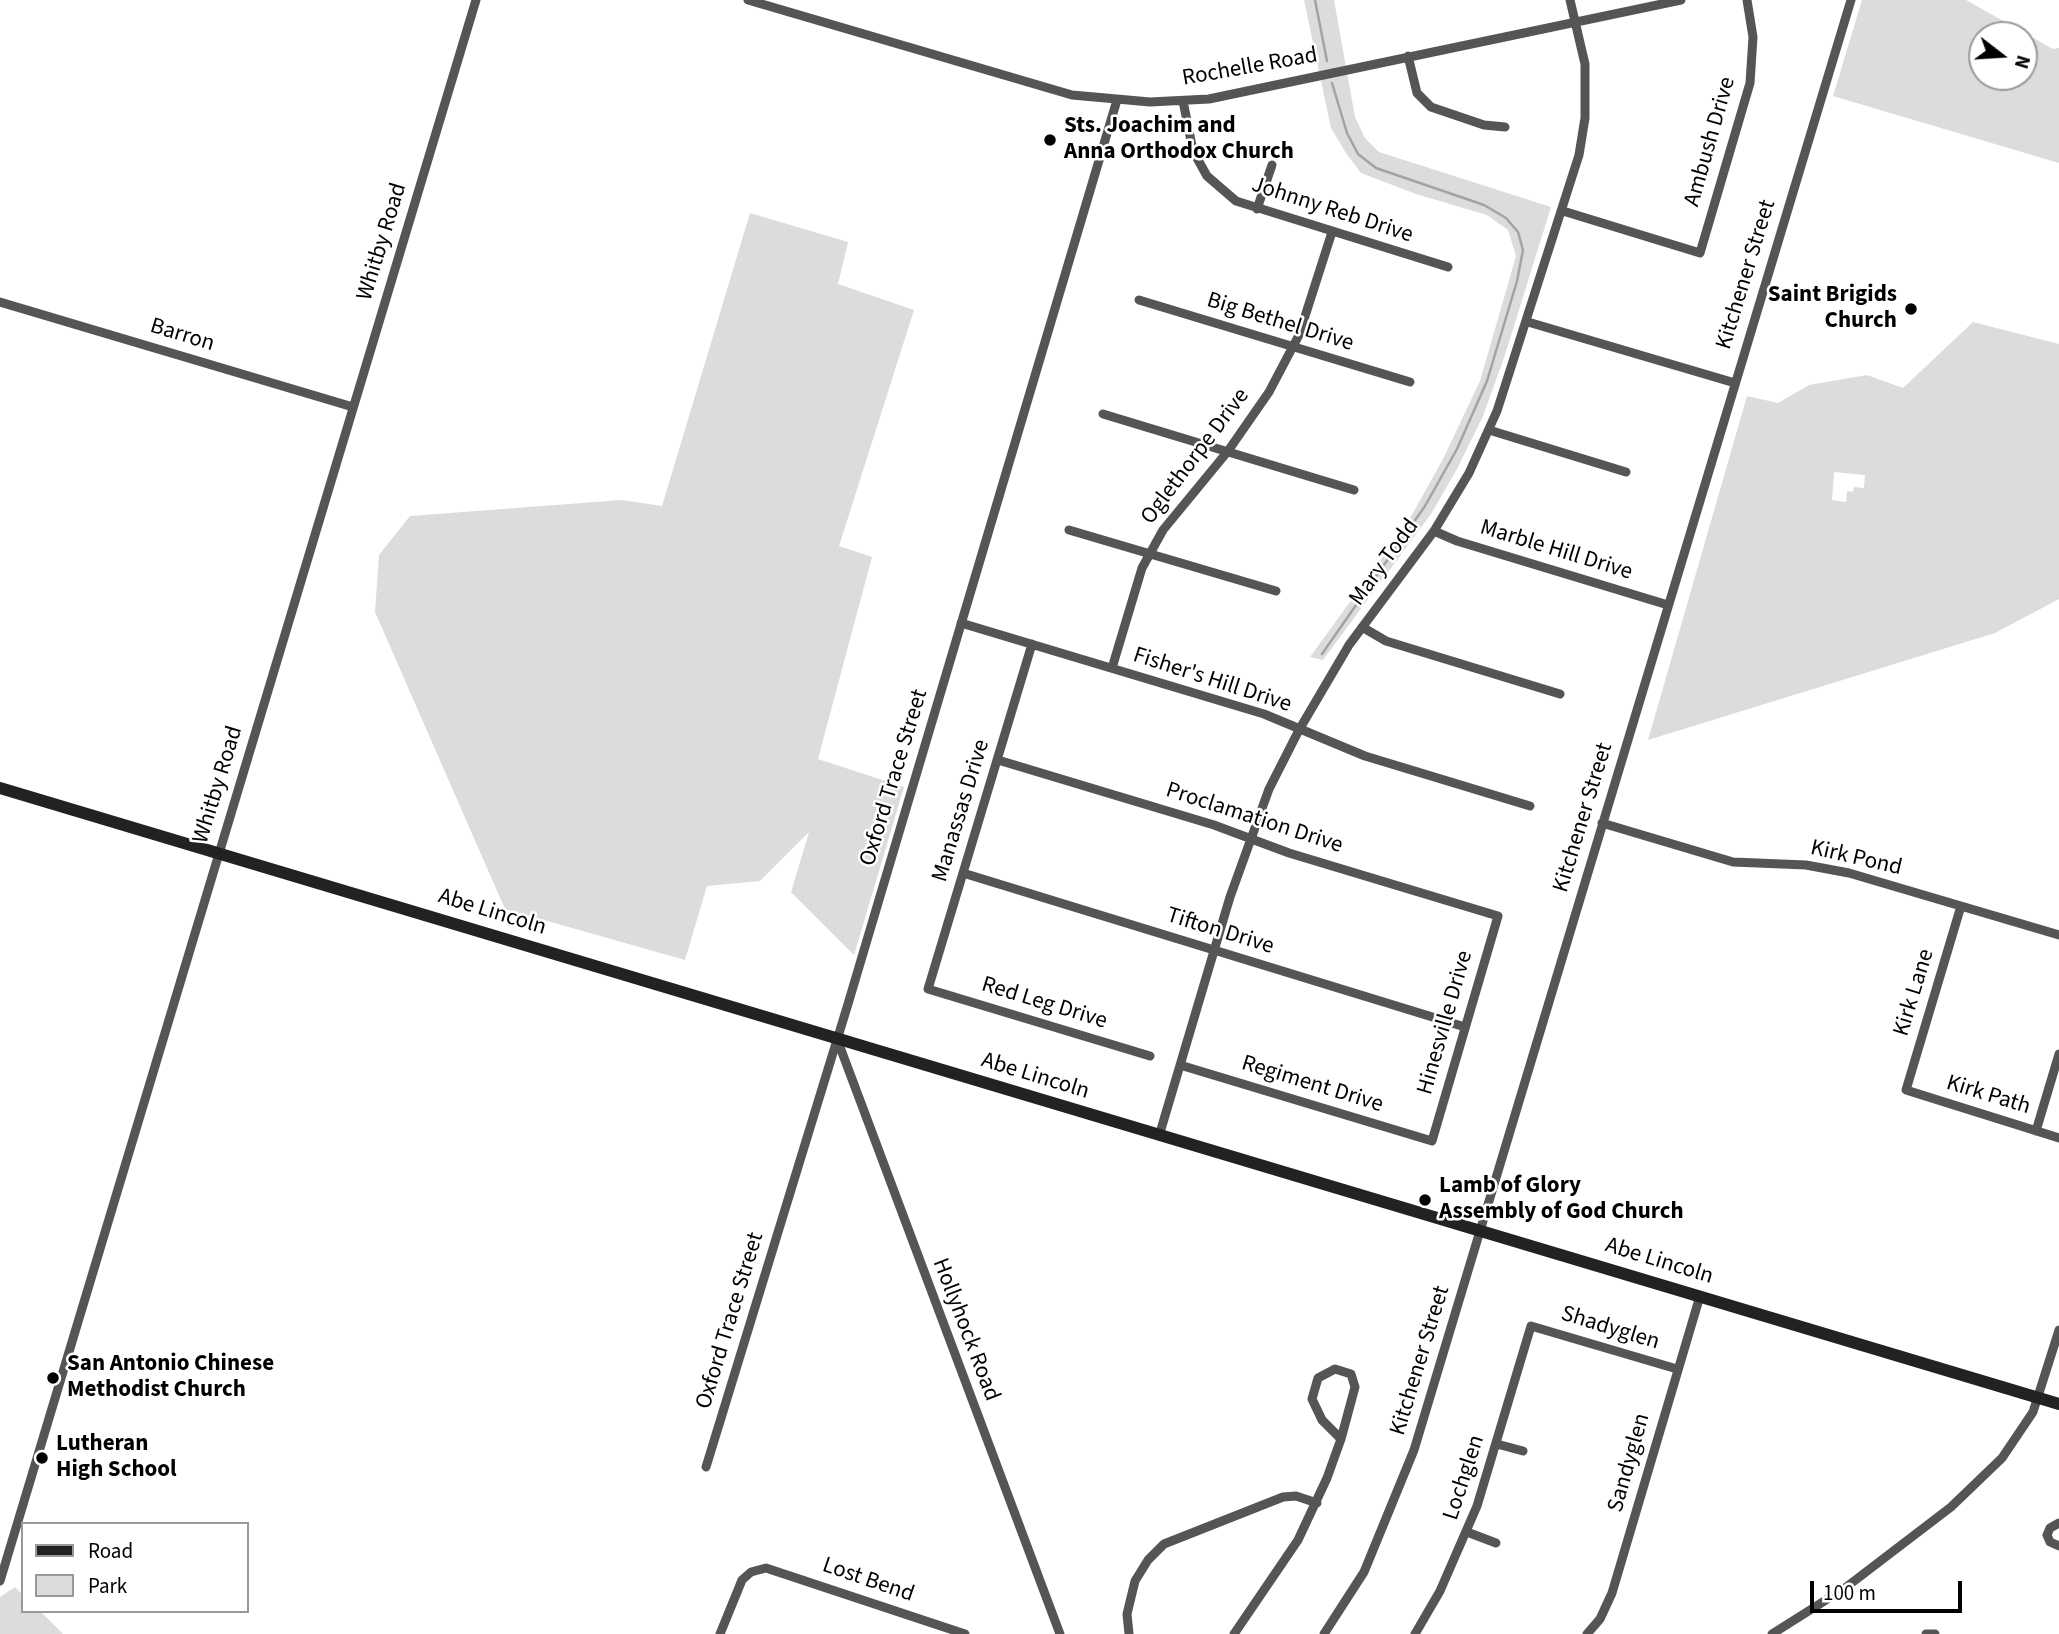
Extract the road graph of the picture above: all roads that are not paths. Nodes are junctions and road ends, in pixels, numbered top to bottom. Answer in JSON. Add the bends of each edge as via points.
{"nodes":[{"id":1,"x":476,"y":0,"type":"edge"},
{"id":2,"x":748,"y":0,"type":"edge"},
{"id":3,"x":1570,"y":0,"type":"edge"},
{"id":4,"x":1681,"y":0,"type":"edge"},
{"id":5,"x":1748,"y":0,"type":"edge"},
{"id":6,"x":1851,"y":0,"type":"edge"},
{"id":7,"x":1577,"y":22,"type":"junction"},
{"id":8,"x":1408,"y":57,"type":"junction"},
{"id":9,"x":1117,"y":100,"type":"junction"},
{"id":10,"x":1183,"y":101,"type":"junction"},
{"id":11,"x":1505,"y":127,"type":"dead end"},
{"id":12,"x":1272,"y":165,"type":"dead end"},
{"id":13,"x":1257,"y":209,"type":"junction"},
{"id":14,"x":1563,"y":211,"type":"junction"},
{"id":15,"x":1332,"y":232,"type":"junction"},
{"id":16,"x":1448,"y":267,"type":"dead end"},
{"id":17,"x":1139,"y":300,"type":"dead end"},
{"id":18,"x":0,"y":302,"type":"edge"},
{"id":19,"x":1528,"y":322,"type":"junction"},
{"id":20,"x":1293,"y":347,"type":"junction"},
{"id":21,"x":1410,"y":382,"type":"dead end"},
{"id":22,"x":1735,"y":383,"type":"junction"},
{"id":23,"x":353,"y":407,"type":"junction"},
{"id":24,"x":1103,"y":414,"type":"dead end"},
{"id":25,"x":1489,"y":430,"type":"junction"},
{"id":26,"x":1228,"y":451,"type":"junction"},
{"id":27,"x":1626,"y":472,"type":"dead end"},
{"id":28,"x":1354,"y":490,"type":"dead end"},
{"id":29,"x":1069,"y":530,"type":"dead end"},
{"id":30,"x":1434,"y":531,"type":"junction"},
{"id":31,"x":1150,"y":554,"type":"junction"},
{"id":32,"x":1276,"y":592,"type":"dead end"},
{"id":33,"x":1668,"y":605,"type":"junction"},
{"id":34,"x":961,"y":623,"type":"junction"},
{"id":35,"x":1362,"y":628,"type":"junction"},
{"id":36,"x":1032,"y":644,"type":"junction"},
{"id":37,"x":1112,"y":668,"type":"junction"},
{"id":38,"x":1560,"y":694,"type":"dead end"},
{"id":39,"x":1298,"y":730,"type":"junction"},
{"id":40,"x":998,"y":760,"type":"junction"},
{"id":41,"x":0,"y":788,"type":"edge"},
{"id":42,"x":1530,"y":806,"type":"dead end"},
{"id":43,"x":1602,"y":823,"type":"junction"},
{"id":44,"x":1250,"y":838,"type":"junction"},
{"id":45,"x":219,"y":853,"type":"junction"},
{"id":46,"x":963,"y":873,"type":"junction"},
{"id":47,"x":1961,"y":906,"type":"junction"},
{"id":48,"x":1498,"y":916,"type":"joint"},
{"id":49,"x":2059,"y":935,"type":"edge"},
{"id":50,"x":1214,"y":950,"type":"junction"},
{"id":51,"x":928,"y":989,"type":"joint"},
{"id":52,"x":1465,"y":1027,"type":"junction"},
{"id":53,"x":836,"y":1038,"type":"junction"},
{"id":54,"x":2059,"y":1054,"type":"edge"},
{"id":55,"x":1150,"y":1056,"type":"dead end"},
{"id":56,"x":1180,"y":1065,"type":"junction"},
{"id":57,"x":1906,"y":1090,"type":"joint"},
{"id":58,"x":2036,"y":1131,"type":"junction"},
{"id":59,"x":1159,"y":1136,"type":"junction"},
{"id":60,"x":2059,"y":1138,"type":"edge"},
{"id":61,"x":1432,"y":1141,"type":"joint"},
{"id":62,"x":1479,"y":1231,"type":"junction"},
{"id":63,"x":1700,"y":1296,"type":"junction"},
{"id":64,"x":1531,"y":1326,"type":"joint"},
{"id":65,"x":2059,"y":1330,"type":"edge"},
{"id":66,"x":1677,"y":1369,"type":"junction"},
{"id":67,"x":2038,"y":1398,"type":"junction"},
{"id":68,"x":2059,"y":1404,"type":"edge"},
{"id":69,"x":1341,"y":1439,"type":"junction"},
{"id":70,"x":1497,"y":1444,"type":"junction"},
{"id":71,"x":1523,"y":1451,"type":"dead end"},
{"id":72,"x":706,"y":1467,"type":"dead end"},
{"id":73,"x":1317,"y":1503,"type":"junction"},
{"id":74,"x":2059,"y":1523,"type":"edge"},
{"id":75,"x":1467,"y":1532,"type":"junction"},
{"id":76,"x":1496,"y":1543,"type":"dead end"},
{"id":77,"x":2059,"y":1546,"type":"edge"},
{"id":78,"x":4,"y":1553,"type":"edge"},
{"id":79,"x":0,"y":1581,"type":"edge"},
{"id":80,"x":720,"y":1634,"type":"edge"},
{"id":81,"x":965,"y":1634,"type":"edge"},
{"id":82,"x":1060,"y":1634,"type":"edge"},
{"id":83,"x":1129,"y":1634,"type":"edge"},
{"id":84,"x":1234,"y":1634,"type":"edge"},
{"id":85,"x":1324,"y":1634,"type":"edge"},
{"id":86,"x":1415,"y":1634,"type":"edge"},
{"id":87,"x":1587,"y":1634,"type":"edge"},
{"id":88,"x":1772,"y":1634,"type":"edge"},
{"id":89,"x":1926,"y":1634,"type":"edge"},
{"id":90,"x":1935,"y":1634,"type":"edge"}],
"edges":[{"from":1,"to":23,"type":"street","name":"Whitby Road"},
{"from":2,"to":9,"type":"street","name":"Rochelle Road","via":[[1072,95]]},
{"from":3,"to":7,"type":"street","name":"Mary Todd"},
{"from":4,"to":7,"type":"street","name":"Rochelle Road"},
{"from":5,"to":14,"type":"street","name":"Ambush Drive","via":[[1753,37],[1750,83],[1700,253]]},
{"from":6,"to":22,"type":"street","name":"Kitchener Street"},
{"from":7,"to":8,"type":"street","name":"Rochelle Road"},
{"from":7,"to":14,"type":"street","name":"Mary Todd","via":[[1585,64],[1585,118]]},
{"from":8,"to":10,"type":"street","name":"Rochelle Road"},
{"from":8,"to":11,"type":"street","via":[[1417,93],[1431,107],[1484,125]]},
{"from":9,"to":10,"type":"street","name":"Rochelle Road"},
{"from":9,"to":34,"type":"street","name":"Oxford Trace Street"},
{"from":10,"to":13,"type":"street","name":"Johnny Reb Drive","via":[[1193,151],[1207,176],[1228,196]]},
{"from":12,"to":13,"type":"street"},
{"from":13,"to":15,"type":"street","name":"Johnny Reb Drive"},
{"from":14,"to":19,"type":"street","name":"Mary Todd"},
{"from":15,"to":16,"type":"street","name":"Johnny Reb Drive"},
{"from":15,"to":20,"type":"street","name":"Oglethorpe Drive"},
{"from":17,"to":20,"type":"street","name":"Big Bethel Drive"},
{"from":18,"to":23,"type":"street","name":"Barron"},
{"from":19,"to":22,"type":"street"},
{"from":19,"to":25,"type":"street","name":"Mary Todd"},
{"from":20,"to":21,"type":"street","name":"Big Bethel Drive"},
{"from":20,"to":26,"type":"street","name":"Oglethorpe Drive"},
{"from":22,"to":33,"type":"street","name":"Kitchener Street"},
{"from":23,"to":45,"type":"street","name":"Whitby Road"},
{"from":24,"to":26,"type":"street"},
{"from":25,"to":27,"type":"street"},
{"from":25,"to":30,"type":"street","name":"Mary Todd"},
{"from":26,"to":28,"type":"street"},
{"from":26,"to":31,"type":"street","name":"Oglethorpe Drive","via":[[1183,502]]},
{"from":29,"to":31,"type":"street"},
{"from":30,"to":33,"type":"street","name":"Marble Hill Drive"},
{"from":30,"to":35,"type":"street","name":"Mary Todd"},
{"from":31,"to":32,"type":"street"},
{"from":31,"to":37,"type":"street","name":"Oglethorpe Drive"},
{"from":33,"to":43,"type":"street","name":"Kitchener Street"},
{"from":34,"to":36,"type":"street","name":"Fisher's Hill Drive"},
{"from":34,"to":53,"type":"street","name":"Oxford Trace Street"},
{"from":35,"to":38,"type":"street","via":[[1386,641]]},
{"from":35,"to":39,"type":"street","name":"Mary Todd"},
{"from":36,"to":37,"type":"street","name":"Fisher's Hill Drive"},
{"from":36,"to":40,"type":"street","name":"Manassas Drive"},
{"from":37,"to":39,"type":"street","name":"Fisher's Hill Drive","via":[[1264,714]]},
{"from":39,"to":42,"type":"street","name":"Fisher's Hill Drive","via":[[1366,756]]},
{"from":39,"to":44,"type":"street","name":"Mary Todd"},
{"from":40,"to":44,"type":"street","name":"Proclamation Drive"},
{"from":40,"to":46,"type":"street","name":"Manassas Drive"},
{"from":41,"to":45,"type":"street","name":"Abe Lincoln"},
{"from":43,"to":47,"type":"street","name":"Kirk Pond","via":[[1714,858],[1822,867]]},
{"from":43,"to":62,"type":"street","name":"Kitchener Street"},
{"from":44,"to":48,"type":"street","name":"Proclamation Drive"},
{"from":44,"to":50,"type":"street","name":"Mary Todd"},
{"from":45,"to":53,"type":"street","name":"Abe Lincoln"},
{"from":45,"to":78,"type":"street","name":"Whitby Road"},
{"from":46,"to":50,"type":"street","name":"Tifton Drive"},
{"from":46,"to":51,"type":"street","name":"Manassas Drive"},
{"from":47,"to":49,"type":"street","name":"Kirk Pond"},
{"from":47,"to":57,"type":"street","name":"Kirk Lane"},
{"from":48,"to":52,"type":"street","name":"Hinesville Drive"},
{"from":50,"to":52,"type":"street","name":"Tifton Drive"},
{"from":50,"to":56,"type":"street","name":"Mary Todd"},
{"from":51,"to":55,"type":"street","name":"Red Leg Drive"},
{"from":52,"to":61,"type":"street","name":"Hinesville Drive"},
{"from":53,"to":59,"type":"street","name":"Abe Lincoln"},
{"from":53,"to":72,"type":"street","name":"Oxford Trace Street"},
{"from":53,"to":82,"type":"street","name":"Hollyhock Road"},
{"from":54,"to":58,"type":"street"},
{"from":56,"to":59,"type":"street","name":"Mary Todd"},
{"from":56,"to":61,"type":"street","name":"Regiment Drive"},
{"from":57,"to":58,"type":"street","name":"Kirk Path"},
{"from":58,"to":60,"type":"street","name":"Kirk Path"},
{"from":59,"to":62,"type":"street","name":"Abe Lincoln"},
{"from":62,"to":63,"type":"street","name":"Abe Lincoln"},
{"from":62,"to":85,"type":"street","name":"Kitchener Street","via":[[1404,1480],[1364,1572]]},
{"from":63,"to":66,"type":"street","name":"Sandyglen"},
{"from":63,"to":67,"type":"street","name":"Abe Lincoln"},
{"from":64,"to":66,"type":"street","name":"Shadyglen"},
{"from":64,"to":70,"type":"street","name":"Lochglen"},
{"from":65,"to":67,"type":"street"},
{"from":66,"to":87,"type":"street","name":"Sandyglen","via":[[1612,1593]]},
{"from":67,"to":68,"type":"street","name":"Abe Lincoln"},
{"from":67,"to":88,"type":"street","via":[[2002,1458],[1960,1499],[1845,1588]]},
{"from":69,"to":69,"type":"street","via":[[1322,1420],[1312,1399],[1318,1378],[1335,1370],[1355,1379]]},
{"from":69,"to":73,"type":"street"},
{"from":70,"to":71,"type":"street"},
{"from":70,"to":75,"type":"street","name":"Lochglen"},
{"from":73,"to":83,"type":"street","via":[[1283,1497],[1164,1544],[1135,1581],[1127,1614]]},
{"from":73,"to":84,"type":"street","via":[[1276,1576]]},
{"from":74,"to":77,"type":"street","via":[[2052,1525],[2047,1535]]},
{"from":75,"to":76,"type":"street"},
{"from":75,"to":86,"type":"street","name":"Lochglen"},
{"from":78,"to":79,"type":"street","name":"Whitby Road"},
{"from":80,"to":81,"type":"street","name":"Lost Bend","via":[[742,1580],[759,1570],[775,1569]]},
{"from":89,"to":90,"type":"street"}]}
